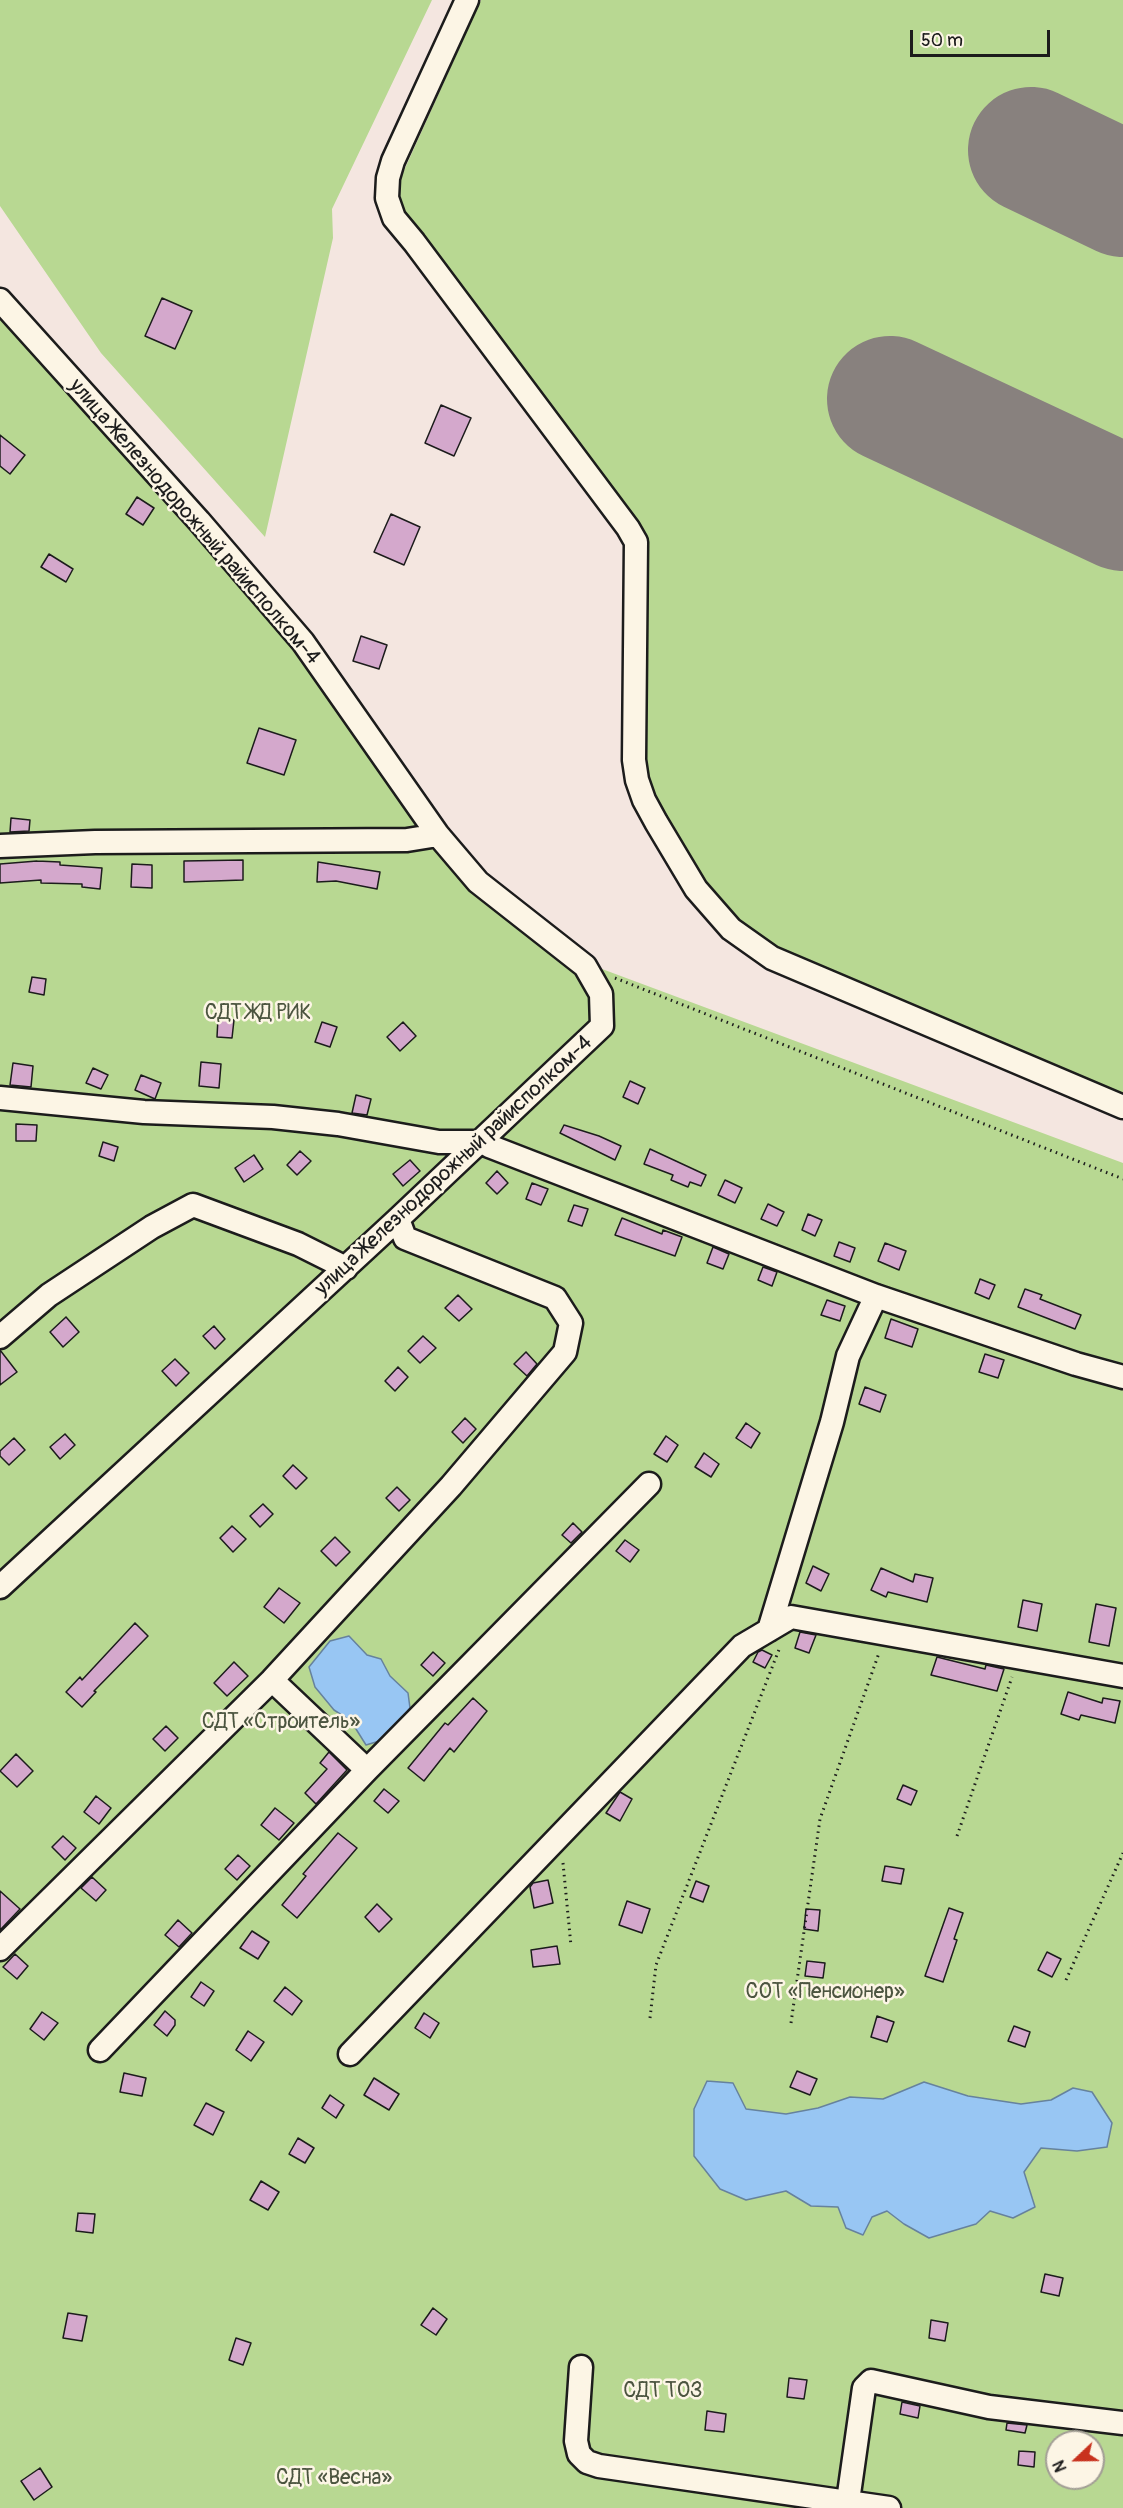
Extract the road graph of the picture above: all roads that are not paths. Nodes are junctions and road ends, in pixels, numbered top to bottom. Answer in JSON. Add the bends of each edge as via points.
{"nodes":[{"id":1,"x":467,"y":0,"type":"edge"},
{"id":2,"x":0,"y":300,"type":"edge"},
{"id":3,"x":438,"y":836,"type":"junction"},
{"id":4,"x":0,"y":846,"type":"edge"},
{"id":5,"x":0,"y":1098,"type":"edge"},
{"id":6,"x":1123,"y":1107,"type":"edge"},
{"id":7,"x":484,"y":1144,"type":"junction"},
{"id":8,"x":399,"y":1219,"type":"junction"},
{"id":9,"x":346,"y":1268,"type":"junction"},
{"id":10,"x":876,"y":1296,"type":"junction"},
{"id":11,"x":0,"y":1337,"type":"edge"},
{"id":12,"x":1123,"y":1377,"type":"edge"},
{"id":13,"x":650,"y":1484,"type":"dead end"},
{"id":14,"x":0,"y":1587,"type":"edge"},
{"id":15,"x":769,"y":1630,"type":"junction"},
{"id":16,"x":1123,"y":1676,"type":"edge"},
{"id":17,"x":272,"y":1680,"type":"junction"},
{"id":18,"x":367,"y":1770,"type":"junction"},
{"id":19,"x":0,"y":1949,"type":"edge"},
{"id":20,"x":100,"y":2050,"type":"dead end"},
{"id":21,"x":350,"y":2054,"type":"dead end"},
{"id":22,"x":581,"y":2367,"type":"dead end"},
{"id":23,"x":1123,"y":2423,"type":"edge"},
{"id":24,"x":847,"y":2506,"type":"edge"},
{"id":25,"x":889,"y":2508,"type":"edge"}],
"edges":[{"from":1,"to":6,"type":"street","via":[[393,161],[387,198],[394,218],[636,542],[634,760],[637,780],[656,822],[696,889],[731,929],[772,958]]},
{"from":2,"to":3,"type":"street","name":"улица Железнодорожный райисполком-4","via":[[303,642]]},
{"from":3,"to":4,"type":"street","via":[[407,840]]},
{"from":3,"to":7,"type":"street","name":"улица Железнодорожный райисполком-4","via":[[478,882],[585,966],[601,994],[603,1026]]},
{"from":5,"to":7,"type":"street","via":[[144,1112],[273,1117],[439,1142]]},
{"from":7,"to":8,"type":"street","name":"улица Железнодорожный райисполком-4"},
{"from":7,"to":10,"type":"street"},
{"from":8,"to":9,"type":"street","name":"улица Железнодорожный райисполком-4"},
{"from":8,"to":17,"type":"street","via":[[405,1238],[555,1298],[571,1323],[565,1352],[451,1486]]},
{"from":9,"to":11,"type":"street","via":[[298,1244],[193,1205],[152,1227],[49,1295]]},
{"from":9,"to":14,"type":"street","name":"улица Железнодорожный райисполком-4"},
{"from":10,"to":12,"type":"street"},
{"from":10,"to":15,"type":"street","via":[[848,1356]]},
{"from":13,"to":18,"type":"street"},
{"from":15,"to":16,"type":"street","via":[[791,1617]]},
{"from":15,"to":21,"type":"street","via":[[742,1646]]},
{"from":17,"to":18,"type":"street"},
{"from":17,"to":19,"type":"street"},
{"from":18,"to":20,"type":"street"},
{"from":22,"to":24,"type":"street","via":[[576,2441],[586,2462]]},
{"from":23,"to":24,"type":"street","via":[[989,2407],[871,2381],[864,2388]]},
{"from":24,"to":25,"type":"street"}]}
